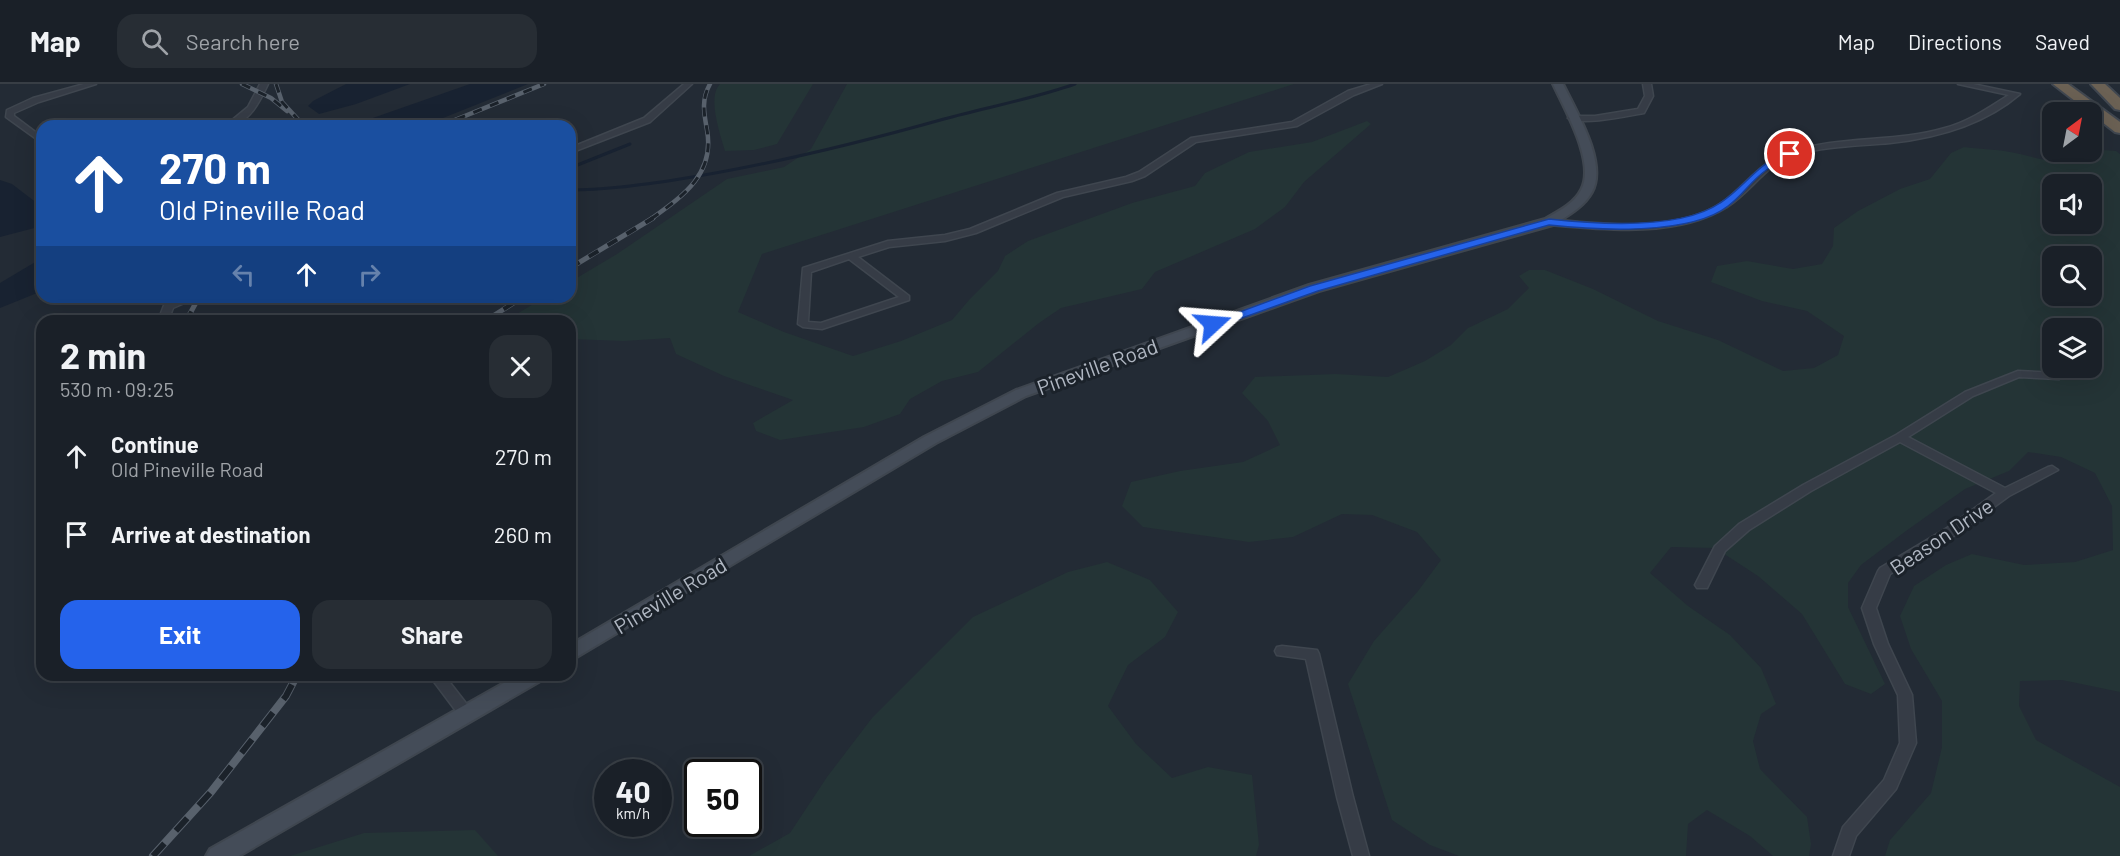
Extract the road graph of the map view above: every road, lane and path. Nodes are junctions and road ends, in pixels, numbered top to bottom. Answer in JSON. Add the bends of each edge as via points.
{"nodes":[{"id":1,"x":92,"y":84,"type":"edge"},
{"id":2,"x":264,"y":84,"type":"edge"},
{"id":3,"x":688,"y":84,"type":"edge"},
{"id":4,"x":1377,"y":84,"type":"edge"},
{"id":5,"x":1558,"y":84,"type":"edge"},
{"id":6,"x":1647,"y":84,"type":"edge"},
{"id":7,"x":1962,"y":84,"type":"edge"},
{"id":8,"x":2060,"y":84,"type":"edge"},
{"id":9,"x":2098,"y":84,"type":"edge"},
{"id":10,"x":2116,"y":84,"type":"edge"},
{"id":11,"x":2120,"y":88,"type":"edge"},
{"id":12,"x":2120,"y":106,"type":"edge"},
{"id":13,"x":1572,"y":118,"type":"junction"},
{"id":14,"x":241,"y":120,"type":"edge"},
{"id":15,"x":2120,"y":129,"type":"edge"},
{"id":16,"x":36,"y":136,"type":"edge"},
{"id":17,"x":576,"y":149,"type":"edge"},
{"id":18,"x":1549,"y":222,"type":"junction"},
{"id":19,"x":851,"y":256,"type":"junction"},
{"id":20,"x":2042,"y":375,"type":"edge"},
{"id":21,"x":1900,"y":437,"type":"junction"},
{"id":22,"x":2052,"y":470,"type":"dead end"},
{"id":23,"x":2005,"y":493,"type":"junction"},
{"id":24,"x":1702,"y":585,"type":"dead end"},
{"id":25,"x":576,"y":650,"type":"edge"},
{"id":26,"x":1282,"y":651,"type":"dead end"},
{"id":27,"x":441,"y":681,"type":"edge"},
{"id":28,"x":525,"y":681,"type":"edge"},
{"id":29,"x":467,"y":715,"type":"junction"},
{"id":30,"x":218,"y":856,"type":"edge"},
{"id":31,"x":1361,"y":856,"type":"edge"},
{"id":32,"x":1841,"y":856,"type":"edge"}],
"edges":[{"from":1,"to":16,"type":"street","via":[[10,112],[10,117]]},
{"from":2,"to":14,"type":"street","via":[[255,106]]},
{"from":3,"to":17,"type":"street","via":[[647,120]]},
{"from":4,"to":19,"type":"street","via":[[1351,93],[1294,124],[1194,140],[1130,179],[1060,195],[973,231],[888,244]]},
{"from":5,"to":13,"type":"main road","name":"Pineville Road"},
{"from":6,"to":13,"type":"street","via":[[1649,96],[1641,111]]},
{"from":7,"to":18,"type":"street","via":[[2016,94],[1967,124],[1947,131],[1790,154],[1762,169],[1724,205],[1700,216],[1665,224],[1586,226]]},
{"from":8,"to":15,"type":"highway"},
{"from":9,"to":12,"type":"highway"},
{"from":10,"to":11,"type":"highway"},
{"from":13,"to":18,"type":"main road","name":"Pineville Road","via":[[1592,174],[1587,192]]},
{"from":18,"to":25,"type":"main road","name":"Pineville Road","via":[[1314,288],[1022,393],[930,440]]},
{"from":19,"to":19,"type":"street","via":[[806,270],[803,324],[822,326],[906,298]]},
{"from":20,"to":21,"type":"street","via":[[2018,374],[1969,394]]},
{"from":21,"to":23,"type":"street"},
{"from":21,"to":24,"type":"street","via":[[1744,528],[1720,549]]},
{"from":22,"to":23,"type":"street","name":"Beason Drive"},
{"from":23,"to":32,"type":"street","name":"Beason Drive","via":[[1885,571],[1869,608],[1905,695],[1908,743],[1890,784],[1849,832]]},
{"from":26,"to":31,"type":"street","via":[[1312,654]]},
{"from":27,"to":29,"type":"street"},
{"from":28,"to":29,"type":"main road"},
{"from":29,"to":30,"type":"main road"}]}
